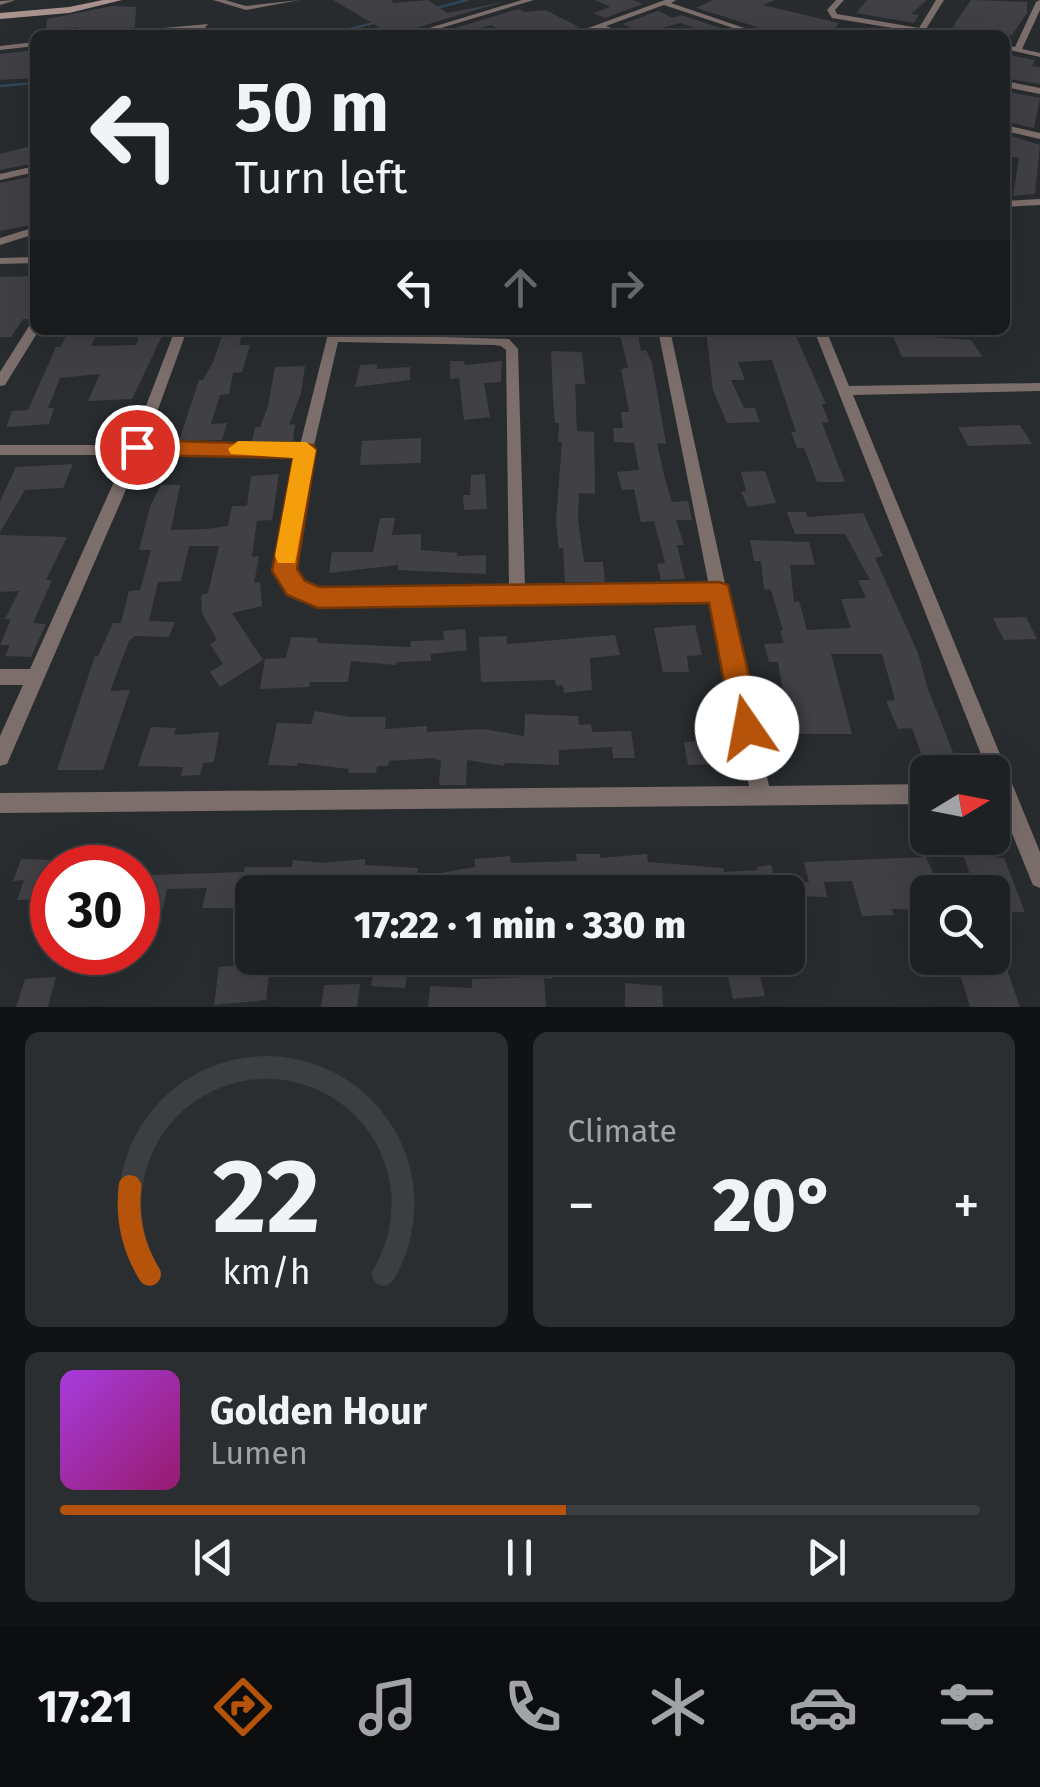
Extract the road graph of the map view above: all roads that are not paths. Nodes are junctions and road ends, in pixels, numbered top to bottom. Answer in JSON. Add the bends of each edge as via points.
{"nodes":[{"id":1,"x":11,"y":0,"type":"edge"},
{"id":2,"x":116,"y":0,"type":"edge"},
{"id":3,"x":221,"y":0,"type":"edge"},
{"id":4,"x":296,"y":0,"type":"edge"},
{"id":5,"x":530,"y":0,"type":"edge"},
{"id":6,"x":645,"y":0,"type":"edge"},
{"id":7,"x":840,"y":0,"type":"edge"},
{"id":8,"x":940,"y":0,"type":"edge"},
{"id":9,"x":1040,"y":2,"type":"edge"},
{"id":10,"x":0,"y":3,"type":"edge"},
{"id":11,"x":665,"y":3,"type":"edge"},
{"id":12,"x":0,"y":16,"type":"edge"},
{"id":13,"x":208,"y":23,"type":"edge"},
{"id":14,"x":599,"y":26,"type":"junction"},
{"id":15,"x":170,"y":30,"type":"edge"},
{"id":16,"x":427,"y":30,"type":"edge"},
{"id":17,"x":587,"y":30,"type":"edge"},
{"id":18,"x":610,"y":30,"type":"edge"},
{"id":19,"x":746,"y":30,"type":"edge"},
{"id":20,"x":922,"y":30,"type":"joint"},
{"id":21,"x":30,"y":45,"type":"edge"},
{"id":22,"x":0,"y":48,"type":"edge"},
{"id":23,"x":1010,"y":48,"type":"edge"},
{"id":24,"x":1016,"y":50,"type":"junction"},
{"id":25,"x":1040,"y":55,"type":"edge"},
{"id":26,"x":1010,"y":85,"type":"edge"},
{"id":27,"x":1040,"y":91,"type":"edge"},
{"id":28,"x":1010,"y":129,"type":"edge"},
{"id":29,"x":1040,"y":136,"type":"edge"},
{"id":30,"x":30,"y":170,"type":"edge"},
{"id":31,"x":0,"y":177,"type":"edge"},
{"id":32,"x":1040,"y":202,"type":"edge"},
{"id":33,"x":1010,"y":204,"type":"edge"},
{"id":34,"x":30,"y":232,"type":"edge"},
{"id":35,"x":0,"y":242,"type":"edge"},
{"id":36,"x":0,"y":260,"type":"edge"},
{"id":37,"x":30,"y":260,"type":"edge"},
{"id":38,"x":30,"y":334,"type":"edge"},
{"id":39,"x":179,"y":335,"type":"edge"},
{"id":40,"x":334,"y":335,"type":"edge"},
{"id":41,"x":354,"y":335,"type":"edge"},
{"id":42,"x":665,"y":335,"type":"edge"},
{"id":43,"x":822,"y":335,"type":"edge"},
{"id":44,"x":0,"y":382,"type":"edge"},
{"id":45,"x":1040,"y":387,"type":"edge"},
{"id":46,"x":845,"y":391,"type":"junction"},
{"id":47,"x":137,"y":447,"type":"junction"},
{"id":48,"x":0,"y":450,"type":"edge"},
{"id":49,"x":306,"y":450,"type":"junction"},
{"id":50,"x":719,"y":593,"type":"junction"},
{"id":51,"x":516,"y":596,"type":"junction"},
{"id":52,"x":0,"y":677,"type":"edge"},
{"id":53,"x":32,"y":677,"type":"junction"},
{"id":54,"x":984,"y":755,"type":"edge"},
{"id":55,"x":0,"y":757,"type":"edge"},
{"id":56,"x":910,"y":794,"type":"edge"},
{"id":57,"x":761,"y":795,"type":"junction"},
{"id":58,"x":0,"y":803,"type":"edge"},
{"id":59,"x":1010,"y":816,"type":"edge"},
{"id":60,"x":1040,"y":878,"type":"edge"}],
"edges":[{"from":1,"to":10,"type":"street"},
{"from":2,"to":12,"type":"street"},
{"from":3,"to":4,"type":"street","via":[[246,8]]},
{"from":3,"to":13,"type":"street"},
{"from":5,"to":16,"type":"street"},
{"from":6,"to":11,"type":"street"},
{"from":7,"to":20,"type":"street","via":[[834,16]]},
{"from":8,"to":20,"type":"street"},
{"from":9,"to":24,"type":"street"},
{"from":11,"to":14,"type":"street"},
{"from":11,"to":19,"type":"street"},
{"from":13,"to":15,"type":"street"},
{"from":14,"to":17,"type":"street"},
{"from":14,"to":18,"type":"street"},
{"from":21,"to":22,"type":"street"},
{"from":23,"to":24,"type":"street"},
{"from":24,"to":25,"type":"street"},
{"from":26,"to":27,"type":"street"},
{"from":28,"to":29,"type":"street"},
{"from":30,"to":31,"type":"street"},
{"from":32,"to":33,"type":"street"},
{"from":34,"to":35,"type":"street"},
{"from":36,"to":37,"type":"street"},
{"from":38,"to":44,"type":"street"},
{"from":39,"to":47,"type":"street"},
{"from":40,"to":49,"type":"street"},
{"from":41,"to":51,"type":"street","via":[[505,342],[512,349]]},
{"from":42,"to":50,"type":"street"},
{"from":43,"to":46,"type":"street"},
{"from":45,"to":46,"type":"street"},
{"from":46,"to":54,"type":"street"},
{"from":47,"to":48,"type":"street"},
{"from":47,"to":49,"type":"street"},
{"from":47,"to":53,"type":"street"},
{"from":49,"to":51,"type":"street","via":[[284,571],[296,588],[318,597]]},
{"from":50,"to":51,"type":"street"},
{"from":50,"to":57,"type":"street"},
{"from":52,"to":53,"type":"street"},
{"from":53,"to":55,"type":"street"},
{"from":56,"to":57,"type":"street"},
{"from":57,"to":58,"type":"street"},
{"from":59,"to":60,"type":"street"}]}
